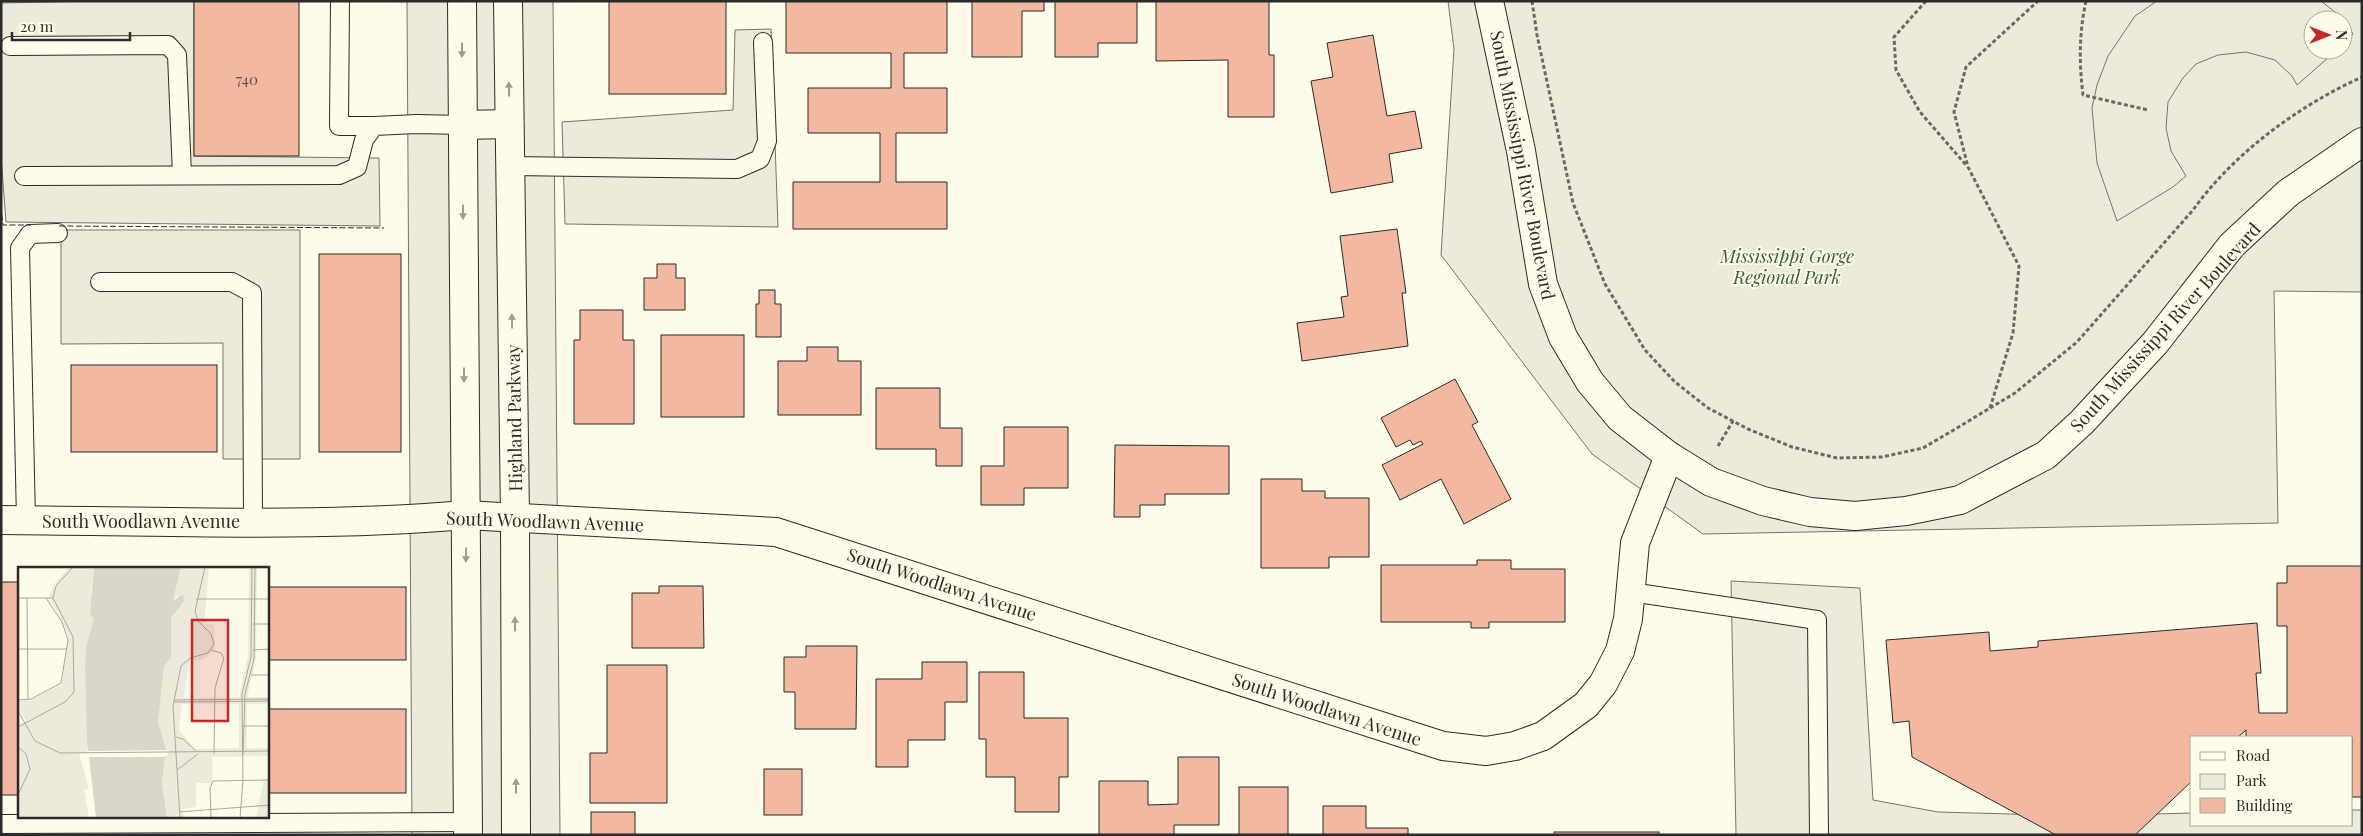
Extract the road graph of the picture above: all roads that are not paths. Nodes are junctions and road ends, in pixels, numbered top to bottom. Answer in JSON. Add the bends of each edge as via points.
{"nodes":[{"id":1,"x":340,"y":1,"type":"edge"},
{"id":2,"x":462,"y":1,"type":"edge"},
{"id":3,"x":508,"y":1,"type":"edge"},
{"id":4,"x":1489,"y":1,"type":"edge"},
{"id":5,"x":763,"y":42,"type":"dead end"},
{"id":6,"x":10,"y":46,"type":"dead end"},
{"id":7,"x":509,"y":124,"type":"junction"},
{"id":8,"x":462,"y":125,"type":"junction"},
{"id":9,"x":374,"y":126,"type":"junction"},
{"id":10,"x":2362,"y":142,"type":"edge"},
{"id":11,"x":510,"y":166,"type":"junction"},
{"id":12,"x":182,"y":175,"type":"junction"},
{"id":13,"x":24,"y":176,"type":"dead end"},
{"id":14,"x":58,"y":233,"type":"dead end"},
{"id":15,"x":100,"y":282,"type":"dead end"},
{"id":16,"x":1669,"y":456,"type":"junction"},
{"id":17,"x":466,"y":515,"type":"junction"},
{"id":18,"x":515,"y":517,"type":"junction"},
{"id":19,"x":13,"y":520,"type":"edge"},
{"id":20,"x":253,"y":522,"type":"junction"},
{"id":21,"x":1631,"y":592,"type":"junction"},
{"id":22,"x":1,"y":824,"type":"edge"},
{"id":23,"x":468,"y":828,"type":"edge"},
{"id":24,"x":516,"y":835,"type":"edge"},
{"id":25,"x":1820,"y":835,"type":"edge"}],
"edges":[{"from":1,"to":9,"type":"lane","via":[[339,126]]},
{"from":2,"to":8,"type":"street","one_way":true},
{"from":7,"to":3,"type":"street","name":"Highland Parkway","one_way":true},
{"from":4,"to":16,"type":"street","name":"South Mississippi River Boulevard","via":[[1521,151],[1543,284],[1563,337],[1590,382],[1620,418]]},
{"from":5,"to":11,"type":"lane","via":[[767,141],[760,159],[736,169]]},
{"from":6,"to":12,"type":"lane","via":[[168,45],[177,55]]},
{"from":7,"to":8,"type":"street"},
{"from":7,"to":11,"type":"street","name":"Highland Parkway"},
{"from":8,"to":9,"type":"lane"},
{"from":8,"to":17,"type":"street","one_way":true},
{"from":9,"to":12,"type":"lane","via":[[364,140],[356,167],[339,175]]},
{"from":10,"to":16,"type":"street","name":"South Mississippi River Boulevard","via":[[2288,193],[2232,245],[2154,343],[2064,440],[2039,459],[1960,500],[1906,511],[1856,516],[1810,512],[1764,501],[1711,482]]},
{"from":18,"to":11,"type":"street","name":"Highland Parkway","one_way":true},
{"from":12,"to":13,"type":"lane"},
{"from":14,"to":19,"type":"lane","via":[[30,234],[20,248]]},
{"from":15,"to":20,"type":"lane","via":[[232,282],[252,292]]},
{"from":16,"to":21,"type":"street","name":"South Woodlawn Avenue","via":[[1635,542]]},
{"from":17,"to":18,"type":"street","name":"South Woodlawn Avenue"},
{"from":17,"to":20,"type":"street","name":"South Woodlawn Avenue","via":[[422,519]]},
{"from":17,"to":23,"type":"street","one_way":true},
{"from":18,"to":21,"type":"street","name":"South Woodlawn Avenue","via":[[776,532],[1443,746],[1486,751],[1515,746],[1543,736],[1586,705],[1604,684],[1620,651]]},
{"from":24,"to":18,"type":"street","name":"Highland Parkway","one_way":true},
{"from":19,"to":20,"type":"street","name":"South Woodlawn Avenue"},
{"from":21,"to":25,"type":"lane","via":[[1817,620]]},
{"from":22,"to":23,"type":"lane"}]}
